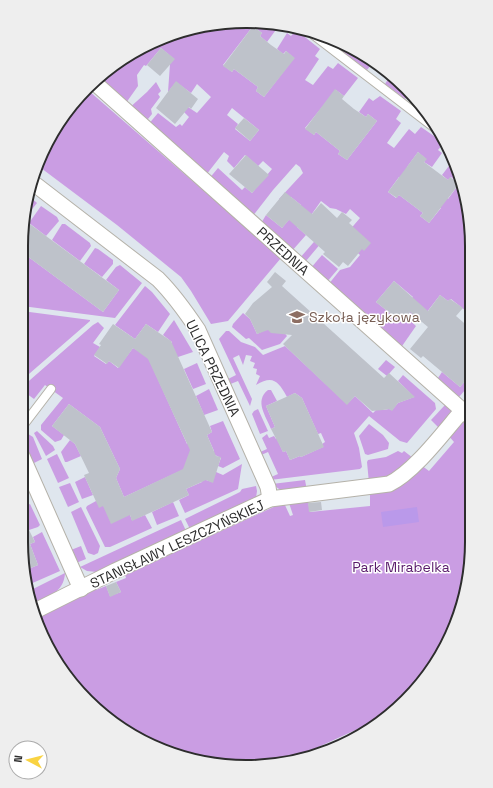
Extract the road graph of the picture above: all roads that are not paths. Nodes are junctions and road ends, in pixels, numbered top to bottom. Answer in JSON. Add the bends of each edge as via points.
{"nodes":[{"id":1,"x":323,"y":42,"type":"edge"},
{"id":2,"x":98,"y":86,"type":"edge"},
{"id":3,"x":425,"y":120,"type":"edge"},
{"id":4,"x":37,"y":186,"type":"edge"},
{"id":5,"x":51,"y":389,"type":"dead end"},
{"id":6,"x":465,"y":413,"type":"edge"},
{"id":7,"x":465,"y":417,"type":"edge"},
{"id":8,"x":28,"y":419,"type":"edge"},
{"id":9,"x":28,"y":470,"type":"edge"},
{"id":10,"x":270,"y":499,"type":"junction"},
{"id":11,"x":81,"y":589,"type":"junction"},
{"id":12,"x":39,"y":609,"type":"edge"}],
"edges":[{"from":1,"to":3,"type":"lane"},
{"from":2,"to":6,"type":"street","name":"PRZEDNIA"},
{"from":4,"to":10,"type":"street","name":"ULICA PRZEDNIA","via":[[158,279],[189,316],[198,330],[268,487]]},
{"from":5,"to":8,"type":"lane"},
{"from":7,"to":10,"type":"street","name":"STANISŁAWY LESZCZYŃSKIEJ","via":[[415,465],[389,484]]},
{"from":9,"to":11,"type":"street"},
{"from":10,"to":11,"type":"street","name":"STANISŁAWY LESZCZYŃSKIEJ"},
{"from":11,"to":12,"type":"street","name":"STANISŁAWY LESZCZYŃSKIEJ"}]}
